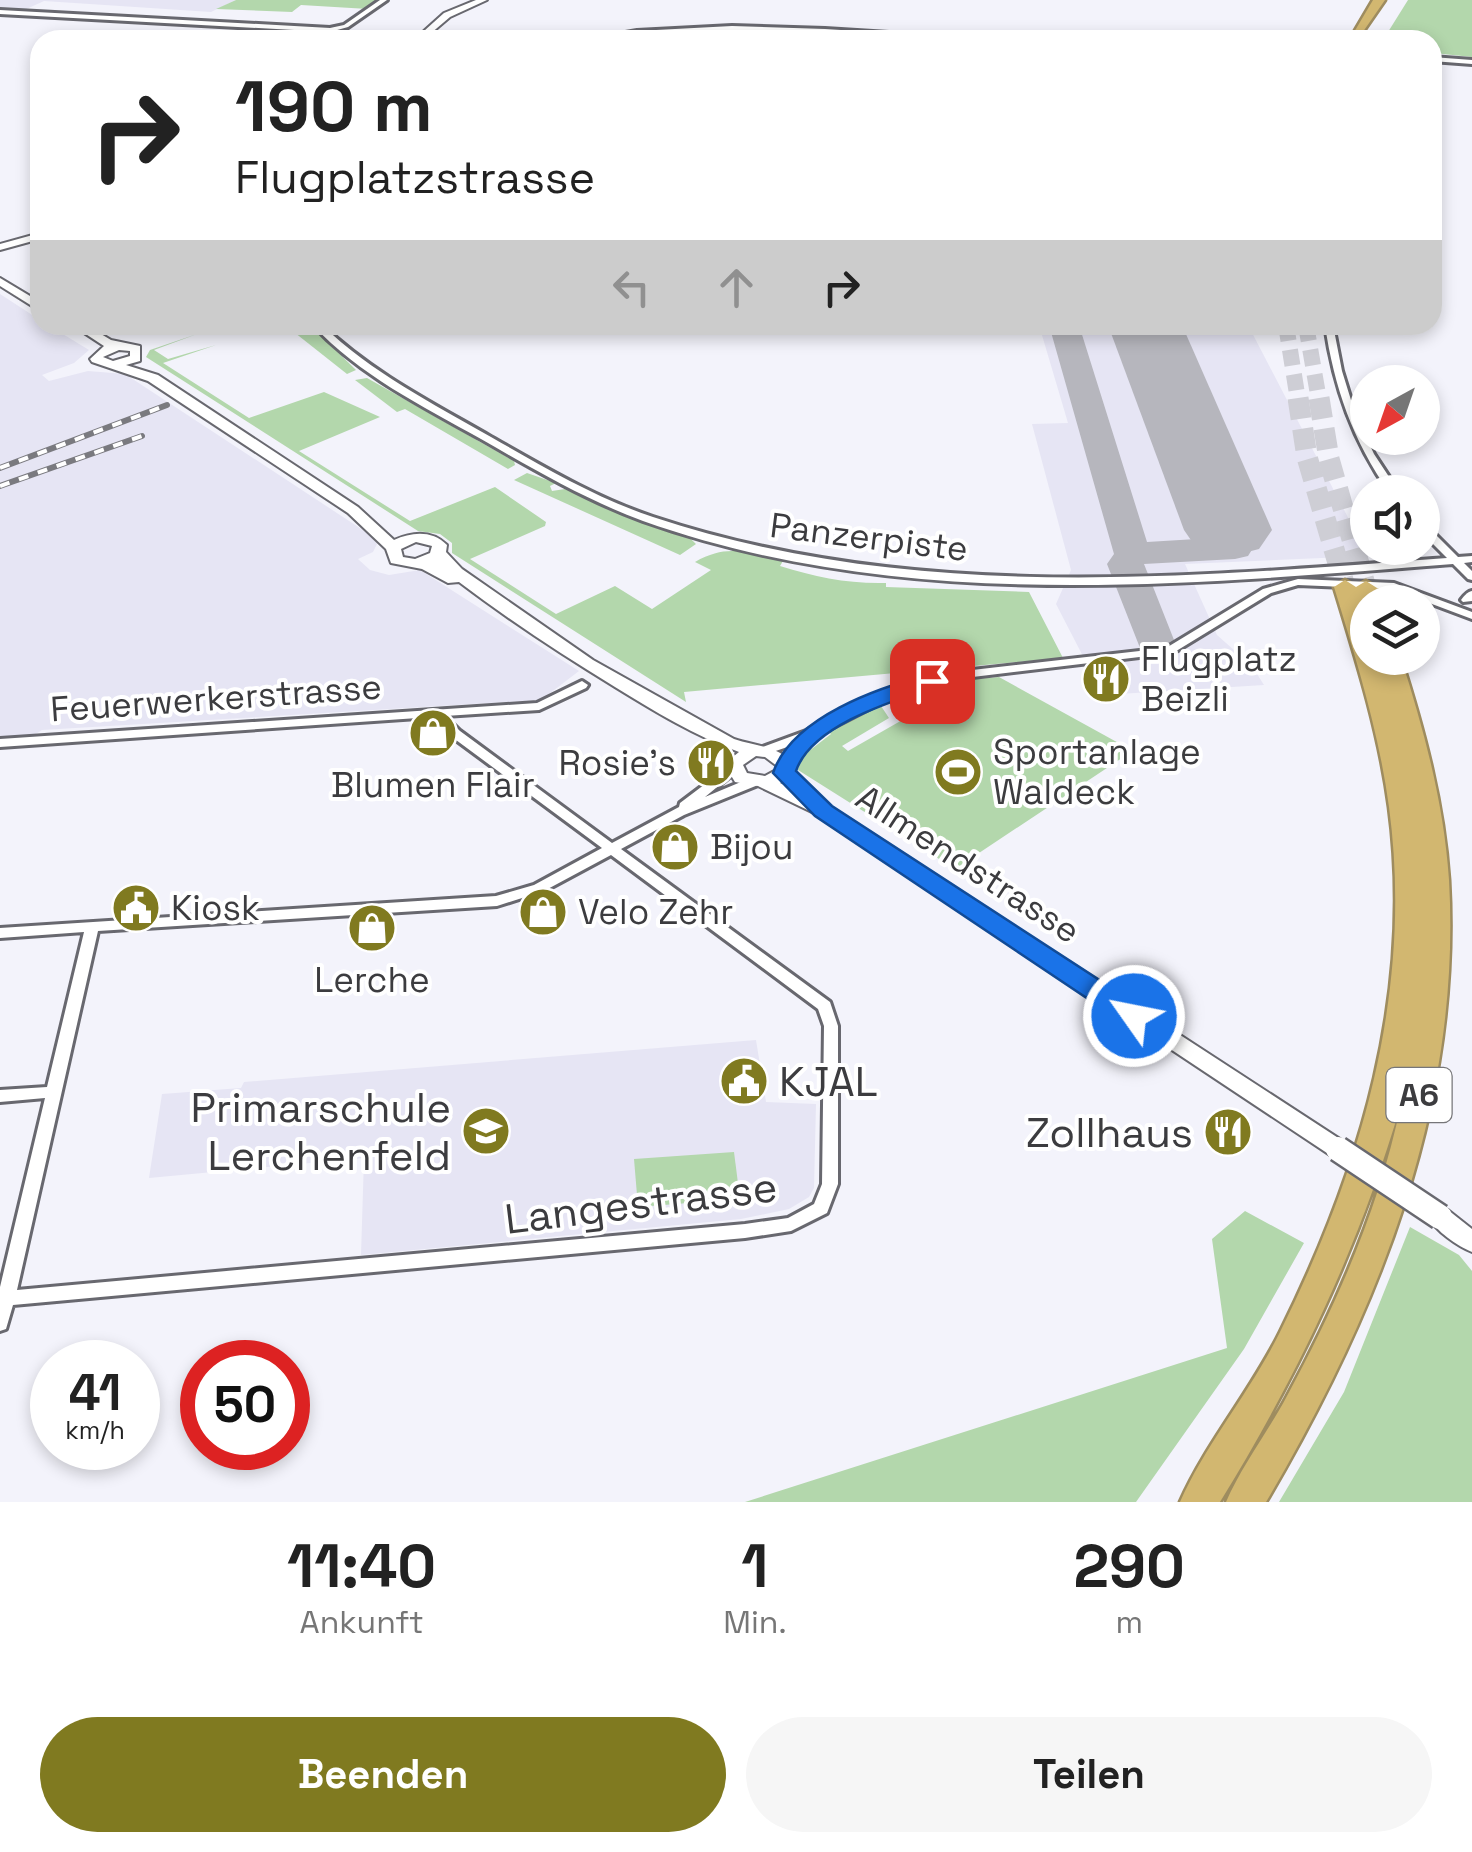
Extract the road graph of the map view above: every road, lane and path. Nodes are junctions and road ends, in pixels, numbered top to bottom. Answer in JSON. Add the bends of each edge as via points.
{"nodes":[{"id":1,"x":384,"y":0,"type":"edge"},
{"id":2,"x":483,"y":0,"type":"edge"},
{"id":3,"x":1367,"y":0,"type":"edge"},
{"id":4,"x":1379,"y":0,"type":"edge"},
{"id":5,"x":0,"y":12,"type":"edge"},
{"id":6,"x":430,"y":30,"type":"edge"},
{"id":7,"x":650,"y":30,"type":"edge"},
{"id":8,"x":812,"y":30,"type":"edge"},
{"id":9,"x":1351,"y":30,"type":"edge"},
{"id":10,"x":1352,"y":30,"type":"edge"},
{"id":11,"x":1442,"y":60,"type":"edge"},
{"id":12,"x":1472,"y":62,"type":"edge"},
{"id":13,"x":30,"y":239,"type":"edge"},
{"id":14,"x":0,"y":247,"type":"edge"},
{"id":15,"x":0,"y":281,"type":"edge"},
{"id":16,"x":30,"y":300,"type":"edge"},
{"id":17,"x":87,"y":335,"type":"edge"},
{"id":18,"x":329,"y":335,"type":"edge"},
{"id":19,"x":1331,"y":335,"type":"edge"},
{"id":20,"x":105,"y":348,"type":"junction"},
{"id":21,"x":136,"y":358,"type":"junction"},
{"id":22,"x":115,"y":364,"type":"junction"},
{"id":23,"x":154,"y":378,"type":"junction"},
{"id":24,"x":1382,"y":475,"type":"edge"},
{"id":25,"x":360,"y":515,"type":"junction"},
{"id":26,"x":415,"y":538,"type":"junction"},
{"id":27,"x":1440,"y":546,"type":"edge"},
{"id":28,"x":393,"y":548,"type":"junction"},
{"id":29,"x":439,"y":554,"type":"junction"},
{"id":30,"x":1472,"y":559,"type":"edge"},
{"id":31,"x":1453,"y":560,"type":"junction"},
{"id":32,"x":417,"y":563,"type":"junction"},
{"id":33,"x":1304,"y":570,"type":"junction"},
{"id":34,"x":1472,"y":577,"type":"edge"},
{"id":35,"x":1313,"y":582,"type":"junction"},
{"id":36,"x":481,"y":593,"type":"junction"},
{"id":37,"x":1472,"y":616,"type":"edge"},
{"id":38,"x":1377,"y":675,"type":"edge"},
{"id":39,"x":1394,"y":675,"type":"edge"},
{"id":40,"x":582,"y":685,"type":"dead end"},
{"id":41,"x":436,"y":714,"type":"junction"},
{"id":42,"x":688,"y":724,"type":"junction"},
{"id":43,"x":810,"y":734,"type":"junction"},
{"id":44,"x":0,"y":743,"type":"edge"},
{"id":45,"x":758,"y":751,"type":"junction"},
{"id":46,"x":733,"y":766,"type":"junction"},
{"id":47,"x":785,"y":768,"type":"junction"},
{"id":48,"x":758,"y":782,"type":"junction"},
{"id":49,"x":824,"y":811,"type":"junction"},
{"id":50,"x":679,"y":812,"type":"junction"},
{"id":51,"x":615,"y":848,"type":"junction"},
{"id":52,"x":92,"y":928,"type":"junction"},
{"id":53,"x":0,"y":933,"type":"edge"},
{"id":54,"x":52,"y":1092,"type":"junction"},
{"id":55,"x":0,"y":1096,"type":"edge"},
{"id":56,"x":1472,"y":1242,"type":"edge"},
{"id":57,"x":2,"y":1299,"type":"edge"},
{"id":58,"x":0,"y":1324,"type":"edge"},
{"id":59,"x":1199,"y":1502,"type":"edge"},
{"id":60,"x":1245,"y":1502,"type":"edge"}],
"edges":[{"from":1,"to":5,"type":"street","via":[[330,30]]},
{"from":2,"to":6,"type":"main road"},
{"from":3,"to":9,"type":"highway"},
{"from":4,"to":10,"type":"highway"},
{"from":7,"to":8,"type":"street"},
{"from":11,"to":12,"type":"street"},
{"from":13,"to":14,"type":"main road"},
{"from":15,"to":16,"type":"main road"},
{"from":17,"to":20,"type":"main road"},
{"from":18,"to":33,"type":"street","name":"Panzerpiste","via":[[382,378],[566,483],[658,523],[751,550],[936,577],[1094,579]]},
{"from":19,"to":24,"type":"street","via":[[1349,416]]},
{"from":20,"to":21,"type":"main road","via":[[136,349]]},
{"from":20,"to":22,"type":"main road","via":[[98,362]]},
{"from":21,"to":22,"type":"main road"},
{"from":21,"to":23,"type":"main road"},
{"from":22,"to":23,"type":"main road"},
{"from":23,"to":25,"type":"main road"},
{"from":25,"to":26,"type":"main road"},
{"from":25,"to":28,"type":"main road"},
{"from":26,"to":28,"type":"main road"},
{"from":26,"to":29,"type":"main road","via":[[436,542]]},
{"from":27,"to":31,"type":"street"},
{"from":28,"to":32,"type":"main road","via":[[396,560]]},
{"from":29,"to":32,"type":"main road"},
{"from":29,"to":36,"type":"main road"},
{"from":30,"to":31,"type":"street","name":"Panzerpiste"},
{"from":31,"to":33,"type":"street","name":"Panzerpiste"},
{"from":31,"to":34,"type":"street"},
{"from":32,"to":36,"type":"main road"},
{"from":33,"to":35,"type":"street"},
{"from":35,"to":37,"type":"street","via":[[1394,586]]},
{"from":35,"to":43,"type":"street","via":[[1267,592],[1169,651],[957,674],[878,698]]},
{"from":36,"to":42,"type":"main road"},
{"from":38,"to":59,"type":"highway","number":"A6","via":[[1406,838],[1409,936],[1398,1040],[1372,1150],[1331,1262],[1270,1387]]},
{"from":39,"to":60,"type":"highway","number":"A6","via":[[1419,766],[1434,862],[1436,957],[1427,1048],[1403,1161],[1363,1276],[1302,1404]]},
{"from":40,"to":41,"type":"street","name":"Feuerwerkerstrasse","via":[[540,706]]},
{"from":41,"to":44,"type":"street","name":"Feuerwerkerstrasse"},
{"from":41,"to":51,"type":"street"},
{"from":42,"to":45,"type":"main road"},
{"from":42,"to":46,"type":"main road"},
{"from":43,"to":45,"type":"street"},
{"from":43,"to":47,"type":"street"},
{"from":45,"to":46,"type":"main road"},
{"from":45,"to":47,"type":"main road","name":"Allmendstrasse"},
{"from":46,"to":48,"type":"main road","name":"Allmendstrasse","via":[[737,776]]},
{"from":46,"to":50,"type":"street"},
{"from":47,"to":48,"type":"main road"},
{"from":47,"to":49,"type":"main road","name":"Allmendstrasse"},
{"from":48,"to":49,"type":"main road","name":"Allmendstrasse"},
{"from":48,"to":50,"type":"street"},
{"from":49,"to":56,"type":"main road","name":"Allmendstrasse","bridge":true},
{"from":50,"to":51,"type":"street"},
{"from":51,"to":52,"type":"street","via":[[539,888],[497,901]]},
{"from":51,"to":57,"type":"street","name":"Langestrasse","via":[[825,1006],[832,1026],[830,1184],[821,1208],[808,1218],[726,1233]]},
{"from":52,"to":53,"type":"street"},
{"from":52,"to":54,"type":"street"},
{"from":54,"to":55,"type":"street"},
{"from":54,"to":57,"type":"street"},
{"from":57,"to":58,"type":"street"}]}
